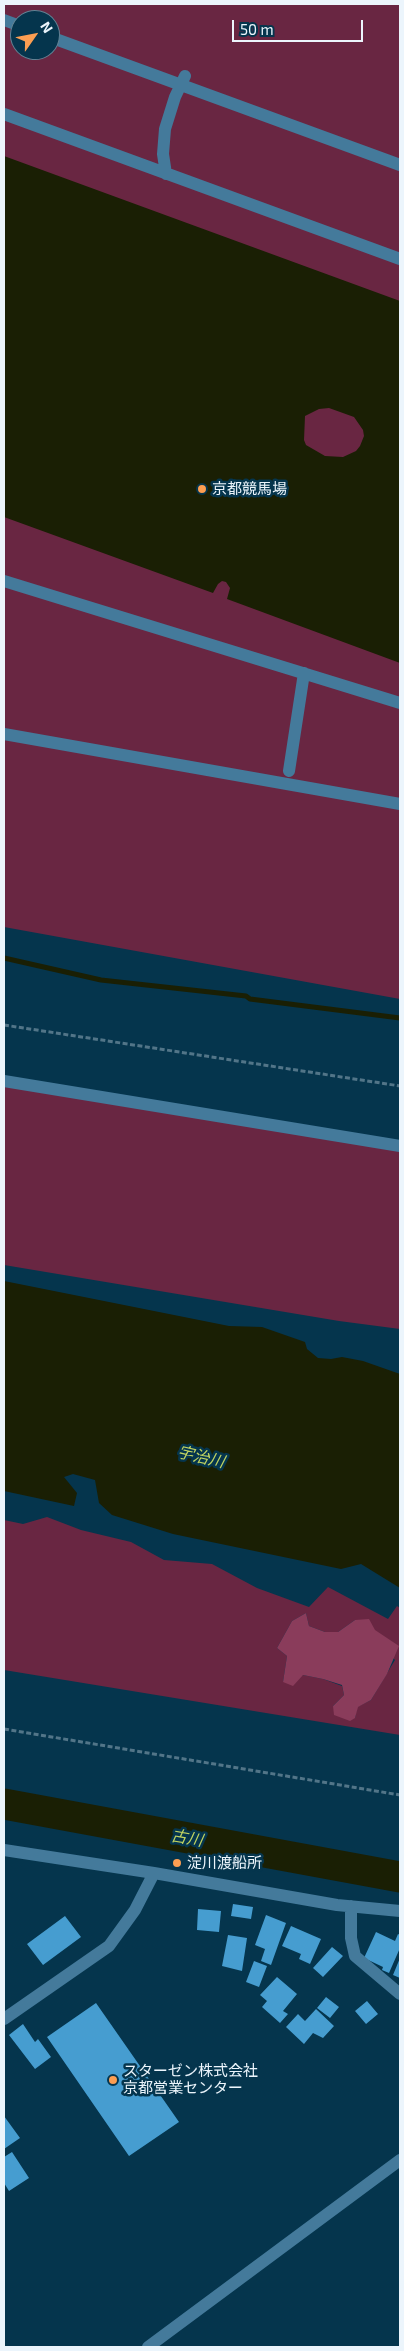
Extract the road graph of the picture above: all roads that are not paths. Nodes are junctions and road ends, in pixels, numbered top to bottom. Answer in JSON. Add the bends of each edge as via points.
{"nodes":[{"id":1,"x":60,"y":40,"type":"edge"},
{"id":2,"x":182,"y":81,"type":"junction"},
{"id":3,"x":4,"y":114,"type":"edge"},
{"id":4,"x":400,"y":165,"type":"edge"},
{"id":5,"x":166,"y":174,"type":"junction"},
{"id":6,"x":400,"y":259,"type":"edge"},
{"id":7,"x":4,"y":581,"type":"edge"},
{"id":8,"x":304,"y":673,"type":"junction"},
{"id":9,"x":400,"y":703,"type":"edge"},
{"id":10,"x":4,"y":734,"type":"edge"},
{"id":11,"x":289,"y":770,"type":"dead end"},
{"id":12,"x":400,"y":804,"type":"edge"},
{"id":13,"x":4,"y":1081,"type":"edge"},
{"id":14,"x":400,"y":1146,"type":"edge"},
{"id":15,"x":4,"y":1850,"type":"edge"},
{"id":16,"x":154,"y":1873,"type":"junction"},
{"id":17,"x":351,"y":1906,"type":"junction"},
{"id":18,"x":400,"y":1911,"type":"edge"},
{"id":19,"x":400,"y":1994,"type":"edge"},
{"id":20,"x":4,"y":2019,"type":"edge"},
{"id":21,"x":400,"y":2160,"type":"edge"},
{"id":22,"x":148,"y":2347,"type":"edge"}],
"edges":[{"from":1,"to":2,"type":"street"},
{"from":2,"to":4,"type":"street"},
{"from":2,"to":5,"type":"street","via":[[164,129]]},
{"from":3,"to":5,"type":"street"},
{"from":5,"to":6,"type":"street"},
{"from":7,"to":8,"type":"street"},
{"from":8,"to":9,"type":"street"},
{"from":8,"to":11,"type":"street"},
{"from":10,"to":12,"type":"street"},
{"from":13,"to":14,"type":"street"},
{"from":15,"to":16,"type":"street"},
{"from":16,"to":17,"type":"street"},
{"from":16,"to":20,"type":"street","via":[[135,1910],[109,1946]]},
{"from":17,"to":18,"type":"street"},
{"from":17,"to":19,"type":"street","via":[[351,1938],[355,1956]]},
{"from":21,"to":22,"type":"street"}]}
